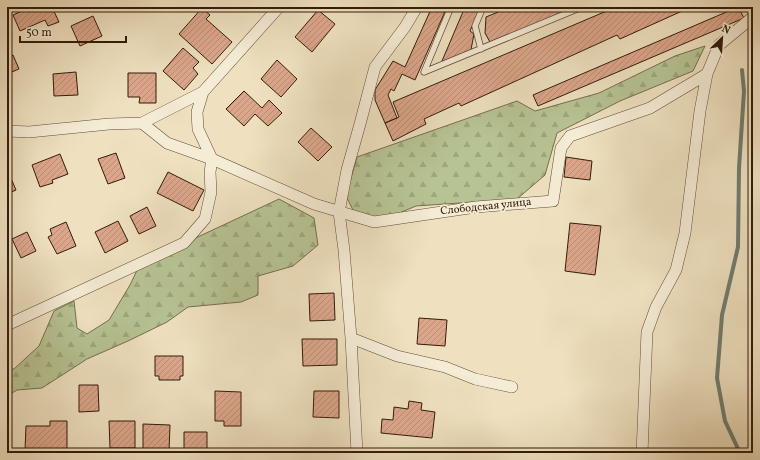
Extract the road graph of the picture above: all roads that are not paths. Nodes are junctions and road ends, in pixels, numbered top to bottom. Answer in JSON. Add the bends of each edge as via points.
{"nodes":[{"id":1,"x":279,"y":7,"type":"edge"},
{"id":2,"x":417,"y":7,"type":"edge"},
{"id":3,"x":451,"y":7,"type":"edge"},
{"id":4,"x":483,"y":7,"type":"edge"},
{"id":5,"x":582,"y":7,"type":"edge"},
{"id":6,"x":753,"y":17,"type":"edge"},
{"id":7,"x":481,"y":49,"type":"junction"},
{"id":8,"x":707,"y":74,"type":"junction"},
{"id":9,"x":203,"y":92,"type":"junction"},
{"id":10,"x":142,"y":123,"type":"junction"},
{"id":11,"x":7,"y":131,"type":"edge"},
{"id":12,"x":212,"y":159,"type":"junction"},
{"id":13,"x":339,"y":212,"type":"junction"},
{"id":14,"x":7,"y":325,"type":"edge"},
{"id":15,"x":351,"y":338,"type":"junction"},
{"id":16,"x":512,"y":387,"type":"dead end"},
{"id":17,"x":357,"y":453,"type":"edge"},
{"id":18,"x":642,"y":453,"type":"edge"}],
"edges":[{"from":1,"to":9,"type":"street"},
{"from":2,"to":13,"type":"street","via":[[375,68],[347,170]]},
{"from":3,"to":7,"type":"lane","via":[[424,72]]},
{"from":4,"to":7,"type":"lane","via":[[475,26]]},
{"from":5,"to":7,"type":"lane"},
{"from":6,"to":8,"type":"street","via":[[719,45]]},
{"from":8,"to":13,"type":"street","name":"Слободская улица","via":[[650,108],[570,136],[561,148],[553,201],[476,207],[374,222]]},
{"from":8,"to":18,"type":"street","via":[[684,233],[676,270],[656,307],[648,332]]},
{"from":9,"to":10,"type":"street"},
{"from":9,"to":12,"type":"street","via":[[197,112],[198,129]]},
{"from":10,"to":11,"type":"street","via":[[29,132]]},
{"from":10,"to":12,"type":"street","name":"Слободская улица","via":[[167,142]]},
{"from":12,"to":13,"type":"street","name":"Слободская улица","via":[[314,204]]},
{"from":12,"to":14,"type":"street","via":[[211,192],[205,219],[184,243]]},
{"from":13,"to":15,"type":"street"},
{"from":15,"to":16,"type":"street","via":[[397,356]]},
{"from":15,"to":17,"type":"street"}]}
